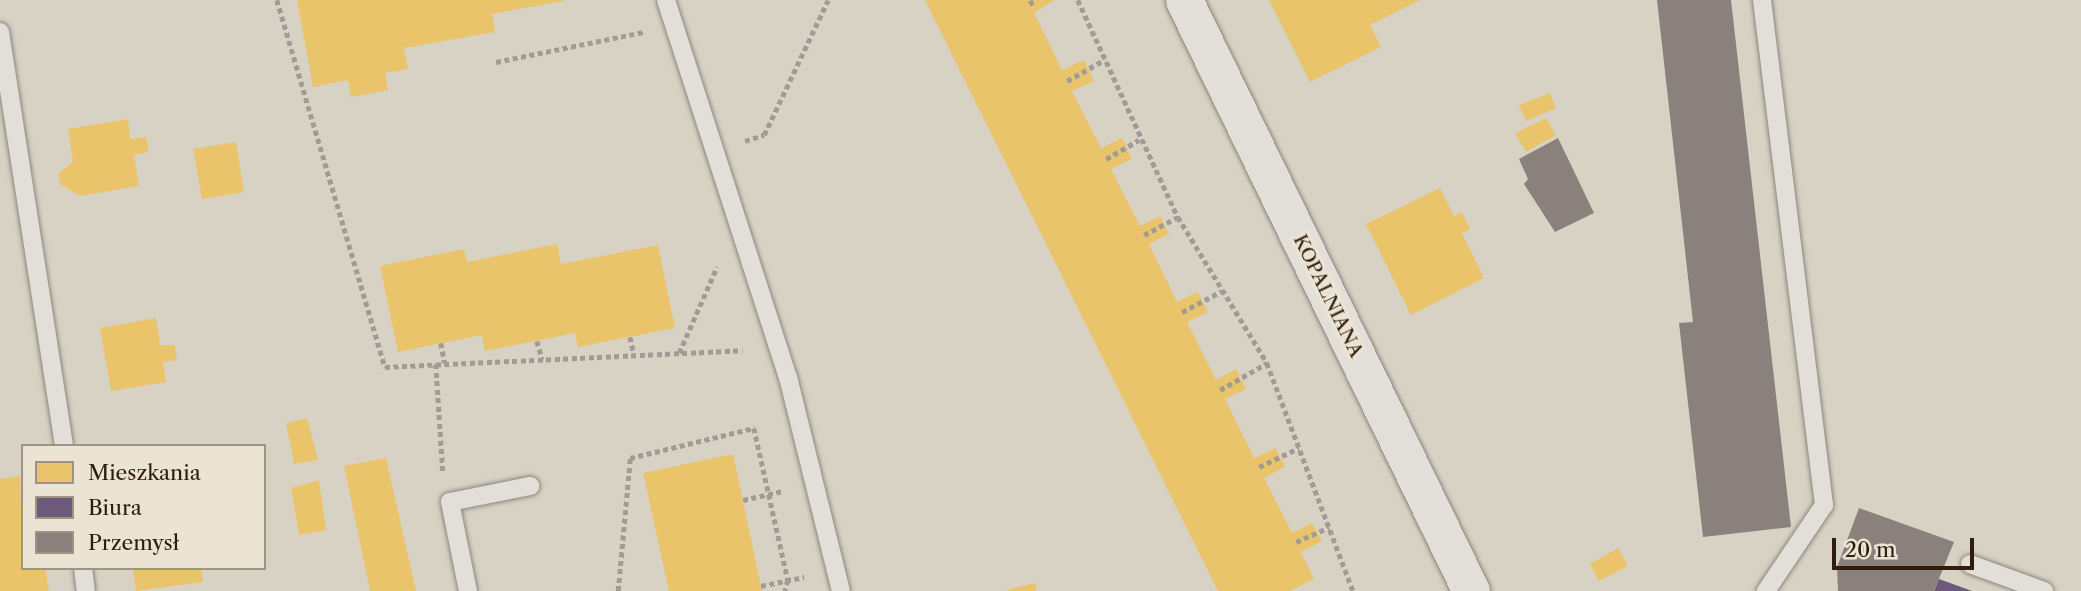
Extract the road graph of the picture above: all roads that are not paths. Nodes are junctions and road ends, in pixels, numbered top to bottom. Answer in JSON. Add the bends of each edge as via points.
{"nodes":[{"id":1,"x":666,"y":0,"type":"edge"},
{"id":2,"x":1184,"y":0,"type":"edge"},
{"id":3,"x":1762,"y":0,"type":"edge"},
{"id":4,"x":0,"y":32,"type":"edge"},
{"id":5,"x":64,"y":444,"type":"edge"},
{"id":6,"x":530,"y":486,"type":"dead end"},
{"id":7,"x":1970,"y":564,"type":"dead end"},
{"id":8,"x":83,"y":570,"type":"edge"},
{"id":9,"x":86,"y":591,"type":"edge"},
{"id":10,"x":468,"y":591,"type":"edge"},
{"id":11,"x":841,"y":591,"type":"edge"},
{"id":12,"x":1471,"y":591,"type":"edge"},
{"id":13,"x":1766,"y":591,"type":"edge"},
{"id":14,"x":2044,"y":591,"type":"edge"}],
"edges":[{"from":1,"to":11,"type":"lane","via":[[779,348]]},
{"from":2,"to":12,"type":"street","name":"KOPALNIANA"},
{"from":3,"to":13,"type":"lane","via":[[1824,505]]},
{"from":4,"to":5,"type":"lane"},
{"from":6,"to":10,"type":"lane","via":[[450,502]]},
{"from":7,"to":14,"type":"lane"},
{"from":8,"to":9,"type":"lane"}]}
